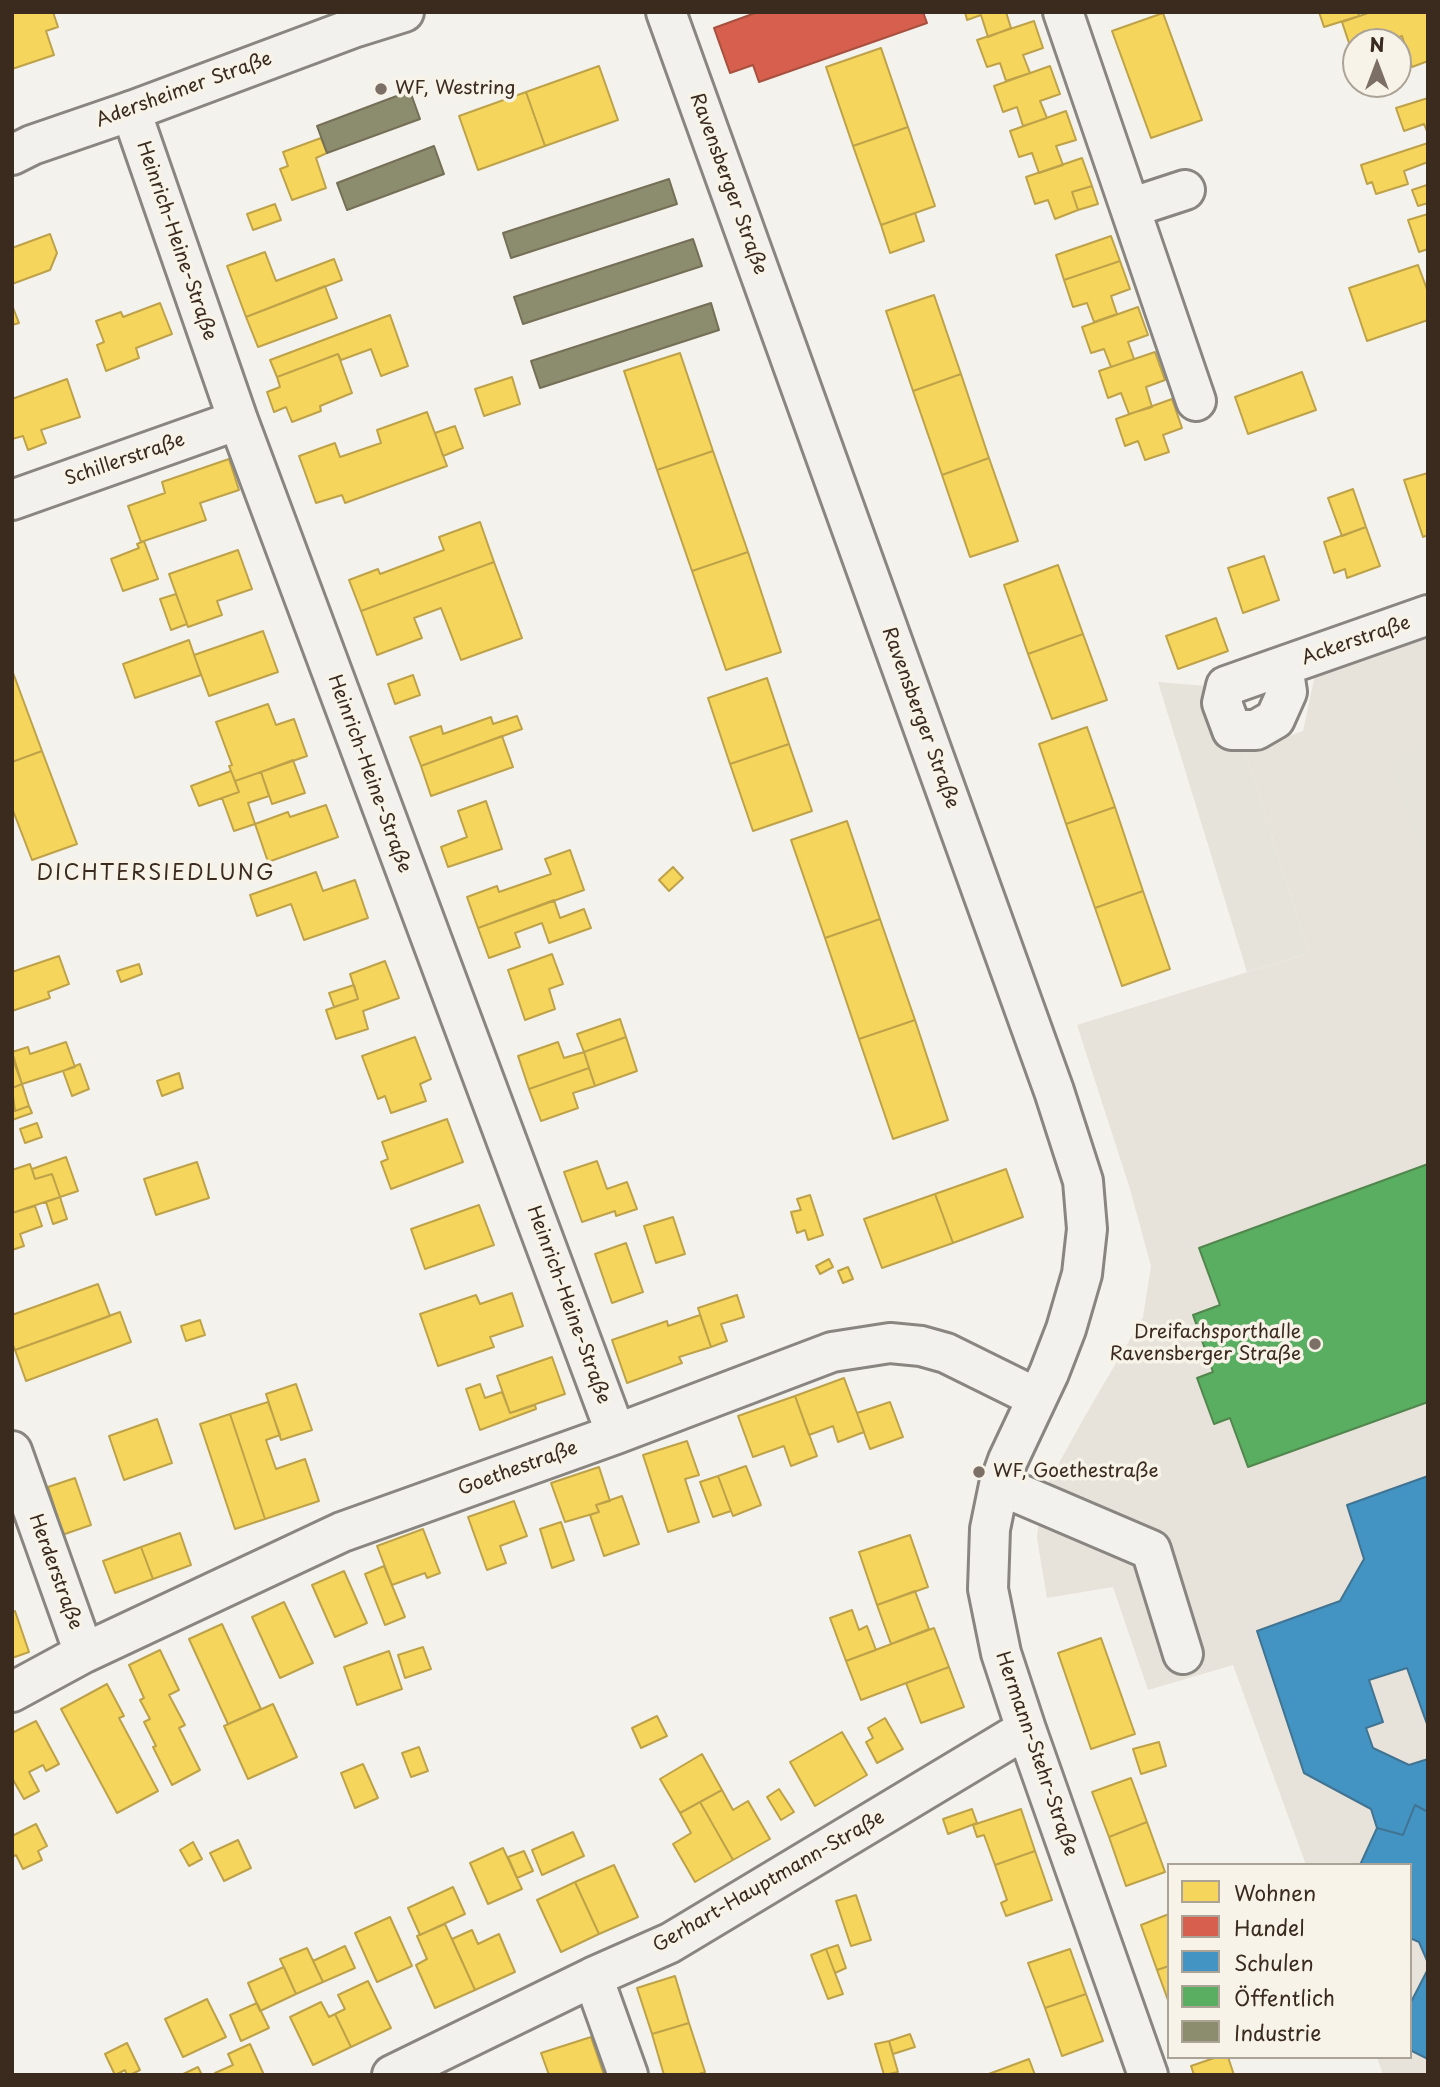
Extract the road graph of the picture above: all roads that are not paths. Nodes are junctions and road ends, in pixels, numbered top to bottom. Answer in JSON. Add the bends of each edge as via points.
{"nodes":[{"id":1,"x":404,"y":12,"type":"edge"},
{"id":2,"x":666,"y":12,"type":"edge"},
{"id":3,"x":1063,"y":12,"type":"edge"},
{"id":4,"x":353,"y":20,"type":"edge"},
{"id":5,"x":131,"y":111,"type":"junction"},
{"id":6,"x":12,"y":155,"type":"edge"},
{"id":7,"x":1185,"y":190,"type":"dead end"},
{"id":8,"x":1130,"y":208,"type":"junction"},
{"id":9,"x":1196,"y":401,"type":"dead end"},
{"id":10,"x":237,"y":420,"type":"junction"},
{"id":11,"x":12,"y":500,"type":"edge"},
{"id":12,"x":1428,"y":615,"type":"edge"},
{"id":13,"x":1283,"y":666,"type":"dead end"},
{"id":14,"x":1030,"y":1413,"type":"junction"},
{"id":15,"x":616,"y":1434,"type":"junction"},
{"id":16,"x":12,"y":1451,"type":"edge"},
{"id":17,"x":999,"y":1485,"type":"junction"},
{"id":18,"x":84,"y":1653,"type":"junction"},
{"id":19,"x":1182,"y":1654,"type":"dead end"},
{"id":20,"x":12,"y":1692,"type":"edge"},
{"id":21,"x":1026,"y":1730,"type":"junction"},
{"id":22,"x":593,"y":1977,"type":"junction"},
{"id":23,"x":392,"y":2075,"type":"edge"},
{"id":24,"x":628,"y":2075,"type":"edge"},
{"id":25,"x":1148,"y":2075,"type":"edge"}],
"edges":[{"from":1,"to":4,"type":"street","name":"Adersheimer Straße"},
{"from":2,"to":14,"type":"street","name":"Ravensberger Straße","via":[[1083,1181],[1086,1258],[1066,1329]]},
{"from":3,"to":8,"type":"street"},
{"from":4,"to":5,"type":"street","name":"Adersheimer Straße"},
{"from":5,"to":6,"type":"street","name":"Adersheimer Straße"},
{"from":5,"to":10,"type":"street","name":"Heinrich-Heine-Straße"},
{"from":7,"to":8,"type":"street"},
{"from":8,"to":9,"type":"street"},
{"from":10,"to":11,"type":"street","name":"Schillerstraße"},
{"from":10,"to":15,"type":"street","name":"Heinrich-Heine-Straße"},
{"from":12,"to":13,"type":"street","name":"Ackerstraße"},
{"from":14,"to":15,"type":"street","name":"Goethestraße","via":[[946,1353],[890,1343],[832,1352]]},
{"from":14,"to":17,"type":"street","name":"Hermann-Stehr-Straße"},
{"from":15,"to":18,"type":"street","name":"Goethestraße","via":[[342,1532]]},
{"from":16,"to":18,"type":"street","name":"Herderstraße"},
{"from":17,"to":19,"type":"street","via":[[1151,1550]]},
{"from":17,"to":21,"type":"street","name":"Hermann-Stehr-Straße","via":[[990,1529],[988,1589],[1001,1653]]},
{"from":18,"to":20,"type":"street","name":"Goethestraße"},
{"from":21,"to":22,"type":"street","name":"Gerhart-Hauptmann-Straße","via":[[670,1943]]},
{"from":21,"to":25,"type":"street","name":"Hermann-Stehr-Straße"},
{"from":22,"to":23,"type":"street","name":"Gerhart-Hauptmann-Straße"},
{"from":22,"to":24,"type":"street"}]}
